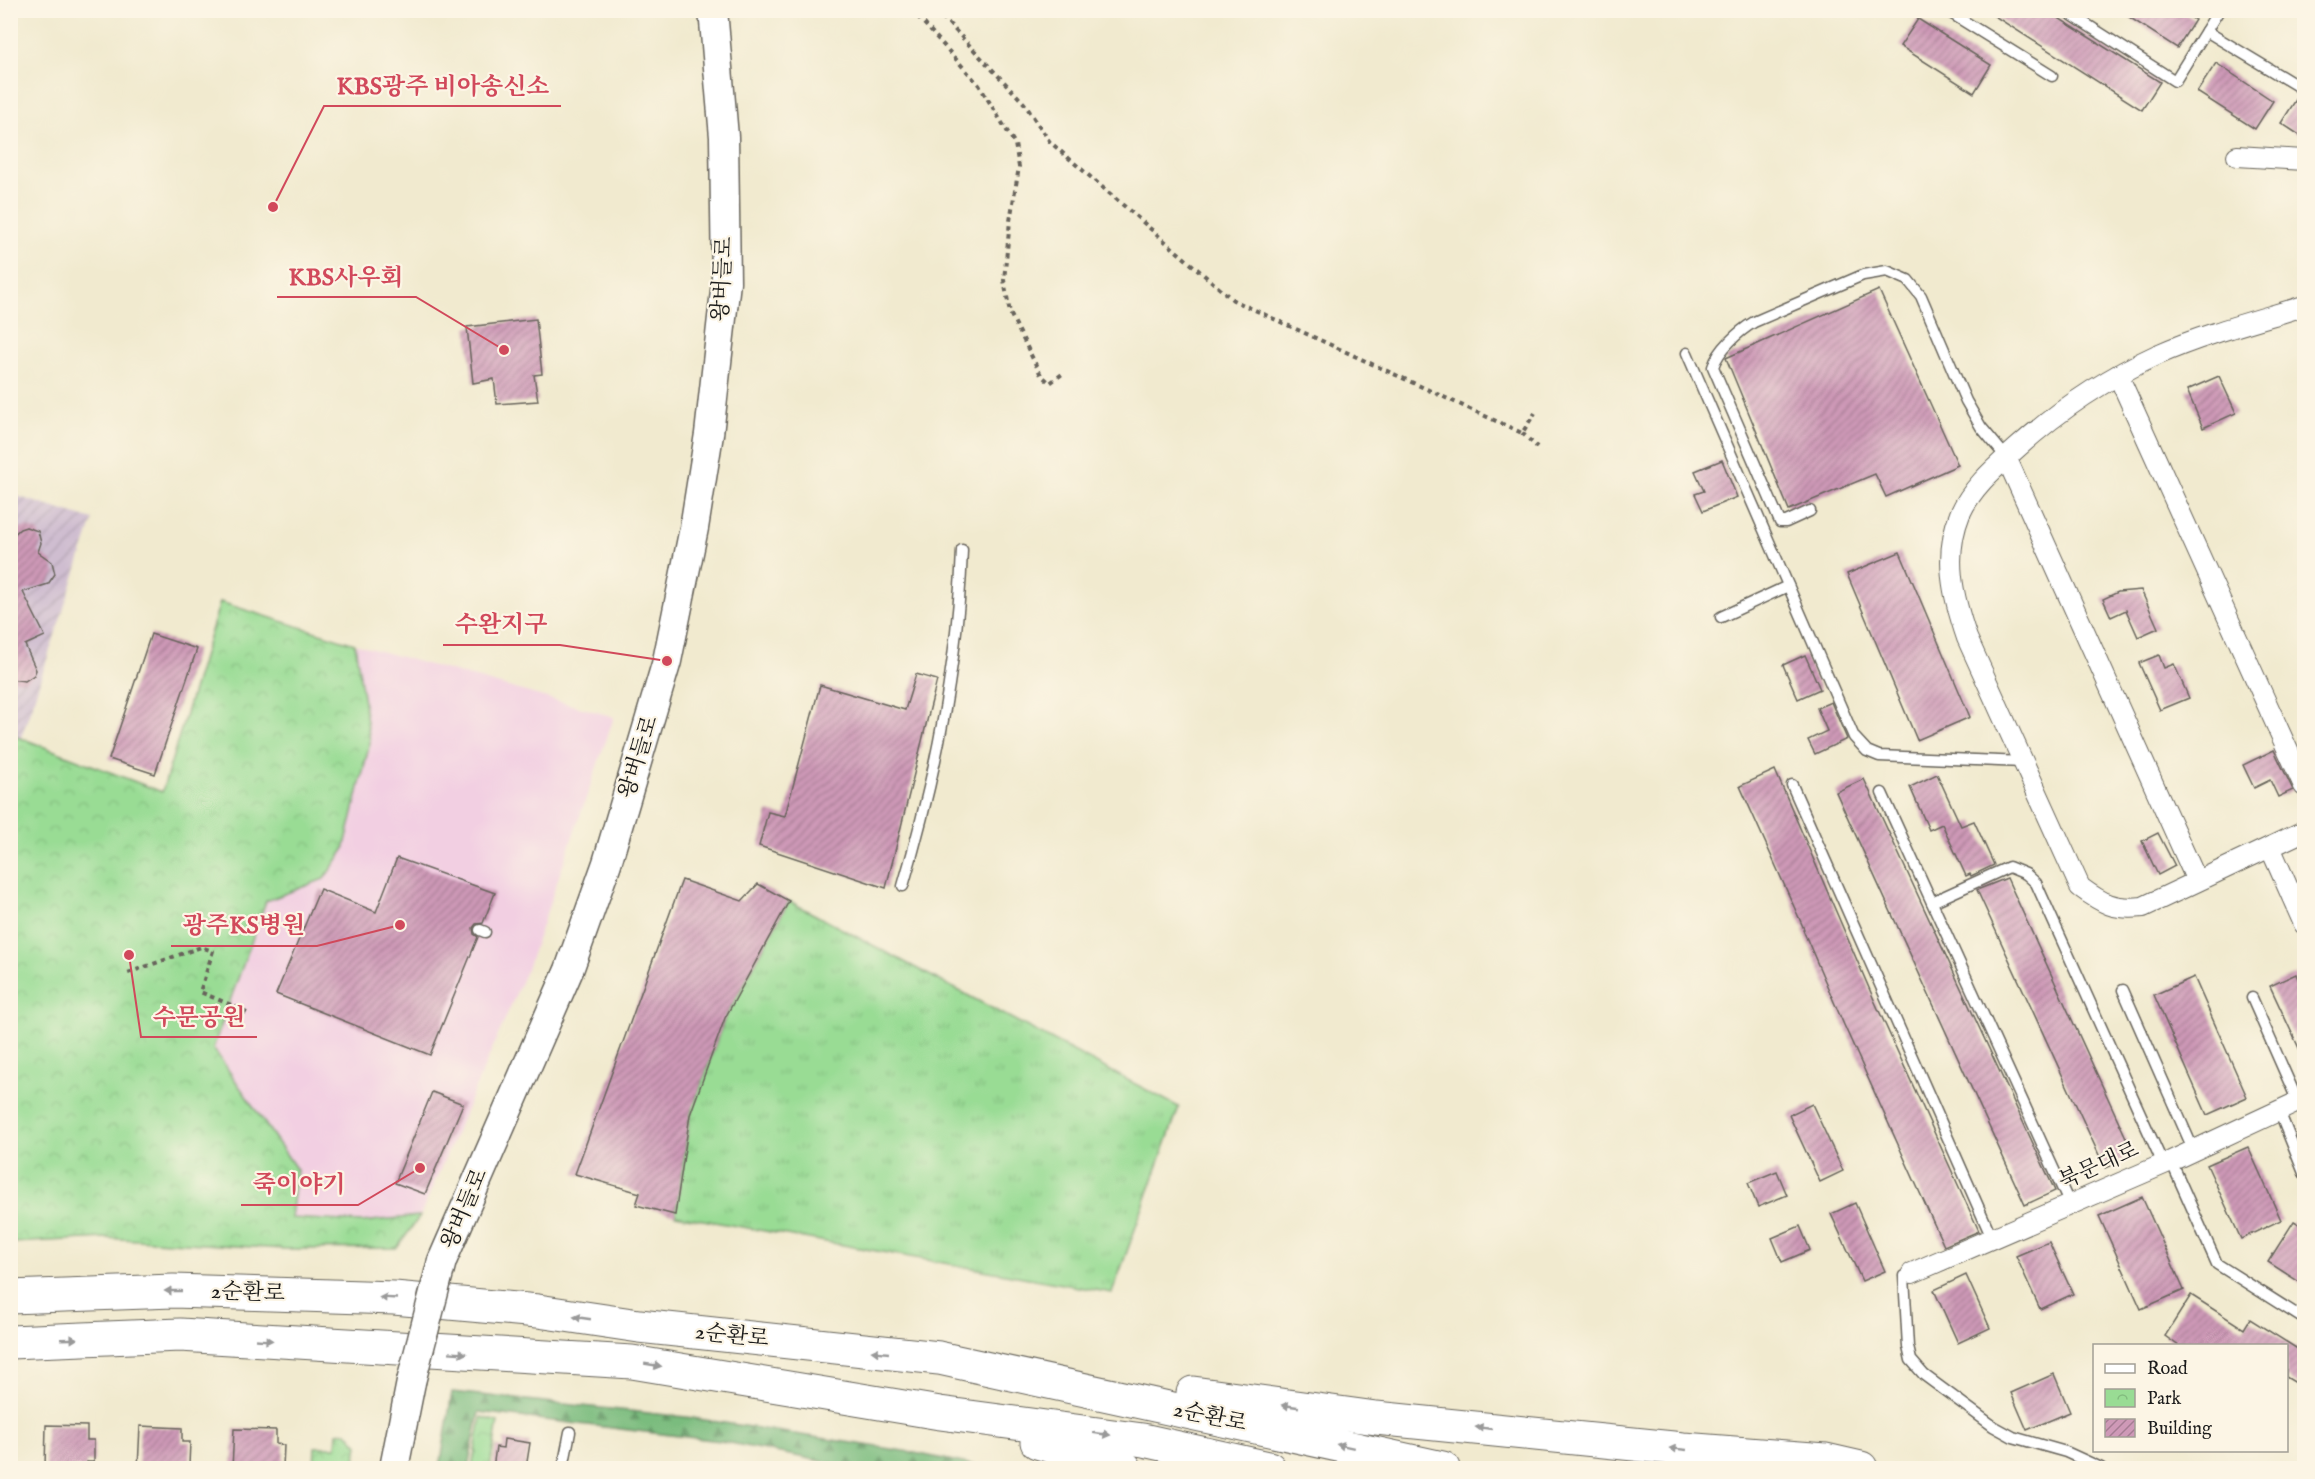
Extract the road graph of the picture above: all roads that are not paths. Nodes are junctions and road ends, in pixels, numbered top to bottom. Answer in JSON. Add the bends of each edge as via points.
{"nodes":[{"id":1,"x":713,"y":10,"type":"edge"},
{"id":2,"x":1946,"y":10,"type":"edge"},
{"id":3,"x":2064,"y":10,"type":"edge"},
{"id":4,"x":2219,"y":10,"type":"edge"},
{"id":5,"x":2206,"y":31,"type":"junction"},
{"id":6,"x":2052,"y":76,"type":"dead end"},
{"id":7,"x":2304,"y":90,"type":"edge"},
{"id":8,"x":2237,"y":156,"type":"dead end"},
{"id":9,"x":2304,"y":160,"type":"edge"},
{"id":10,"x":2304,"y":306,"type":"edge"},
{"id":11,"x":1687,"y":353,"type":"dead end"},
{"id":12,"x":2118,"y":375,"type":"junction"},
{"id":13,"x":2006,"y":457,"type":"junction"},
{"id":14,"x":1810,"y":511,"type":"dead end"},
{"id":15,"x":962,"y":550,"type":"dead end"},
{"id":16,"x":1788,"y":586,"type":"junction"},
{"id":17,"x":1721,"y":617,"type":"dead end"},
{"id":18,"x":2023,"y":762,"type":"junction"},
{"id":19,"x":1792,"y":785,"type":"dead end"},
{"id":20,"x":2304,"y":786,"type":"edge"},
{"id":21,"x":1882,"y":793,"type":"dead end"},
{"id":22,"x":2304,"y":831,"type":"edge"},
{"id":23,"x":2270,"y":847,"type":"junction"},
{"id":24,"x":2197,"y":881,"type":"junction"},
{"id":25,"x":903,"y":886,"type":"dead end"},
{"id":26,"x":1932,"y":902,"type":"junction"},
{"id":27,"x":2304,"y":924,"type":"edge"},
{"id":28,"x":2123,"y":990,"type":"dead end"},
{"id":29,"x":2252,"y":998,"type":"dead end"},
{"id":30,"x":2301,"y":1101,"type":"edge"},
{"id":31,"x":2279,"y":1111,"type":"junction"},
{"id":32,"x":2194,"y":1151,"type":"junction"},
{"id":33,"x":2167,"y":1162,"type":"junction"},
{"id":34,"x":2304,"y":1173,"type":"edge"},
{"id":35,"x":2070,"y":1205,"type":"junction"},
{"id":36,"x":1992,"y":1238,"type":"junction"},
{"id":37,"x":1912,"y":1273,"type":"joint"},
{"id":38,"x":10,"y":1297,"type":"edge"},
{"id":39,"x":2304,"y":1319,"type":"edge"},
{"id":40,"x":10,"y":1342,"type":"edge"},
{"id":41,"x":939,"y":1359,"type":"junction"},
{"id":42,"x":940,"y":1413,"type":"junction"},
{"id":43,"x":570,"y":1431,"type":"dead end"},
{"id":44,"x":394,"y":1468,"type":"edge"},
{"id":45,"x":564,"y":1468,"type":"edge"},
{"id":46,"x":1125,"y":1468,"type":"edge"},
{"id":47,"x":1269,"y":1468,"type":"edge"},
{"id":48,"x":1443,"y":1468,"type":"edge"},
{"id":49,"x":1861,"y":1468,"type":"edge"},
{"id":50,"x":2102,"y":1468,"type":"edge"}],
"edges":[{"from":1,"to":44,"type":"main road","name":"왕버들로","bridge":true,"via":[[724,137],[726,282],[709,434],[667,662],[607,863],[569,970],[442,1261]]},
{"from":2,"to":6,"type":"lane"},
{"from":3,"to":5,"type":"lane","via":[[2175,81]]},
{"from":4,"to":5,"type":"lane"},
{"from":5,"to":7,"type":"lane"},
{"from":8,"to":9,"type":"street"},
{"from":10,"to":12,"type":"street","via":[[2225,330]]},
{"from":11,"to":16,"type":"lane"},
{"from":12,"to":13,"type":"street","via":[[2069,404]]},
{"from":12,"to":20,"type":"street"},
{"from":13,"to":14,"type":"lane","via":[[1966,401],[1921,296],[1908,280],[1887,271],[1863,275],[1743,328],[1715,359],[1713,367],[1780,522]]},
{"from":13,"to":18,"type":"street","via":[[1975,489],[1960,514],[1950,572],[1954,602],[1966,638]]},
{"from":13,"to":24,"type":"street"},
{"from":15,"to":25,"type":"lane","via":[[961,596],[936,754]]},
{"from":16,"to":17,"type":"lane"},
{"from":16,"to":18,"type":"lane","via":[[1854,737],[1867,750],[1879,756]]},
{"from":18,"to":24,"type":"street","via":[[2080,887],[2095,898],[2121,909],[2143,907]]},
{"from":19,"to":36,"type":"lane"},
{"from":21,"to":26,"type":"lane"},
{"from":22,"to":23,"type":"street"},
{"from":23,"to":24,"type":"street"},
{"from":23,"to":27,"type":"street"},
{"from":26,"to":33,"type":"lane","via":[[2009,867],[2026,874],[2036,884]]},
{"from":26,"to":35,"type":"lane"},
{"from":28,"to":32,"type":"lane"},
{"from":29,"to":30,"type":"lane"},
{"from":30,"to":31,"type":"street","name":"북문대로"},
{"from":31,"to":32,"type":"street","name":"북문대로"},
{"from":31,"to":34,"type":"lane"},
{"from":32,"to":33,"type":"street","name":"북문대로"},
{"from":33,"to":35,"type":"street","name":"북문대로"},
{"from":33,"to":39,"type":"lane","via":[[2217,1264]]},
{"from":35,"to":36,"type":"street","name":"북문대로"},
{"from":36,"to":37,"type":"street","name":"북문대로"},
{"from":37,"to":50,"type":"lane","via":[[1904,1276],[1908,1347],[1911,1360],[1924,1375],[2013,1437],[2066,1452]]},
{"from":41,"to":38,"type":"highway","name":"2순환로","one_way":true,"via":[[538,1311],[394,1298],[173,1291]]},
{"from":40,"to":42,"type":"highway","name":"2순환로","one_way":true,"via":[[180,1335],[632,1362]]},
{"from":48,"to":41,"type":"highway","name":"2순환로","one_way":true},
{"from":49,"to":41,"type":"highway","one_way":true,"via":[[1826,1460],[1376,1418]]},
{"from":42,"to":46,"type":"highway"},
{"from":42,"to":47,"type":"highway","name":"2순환로","one_way":true,"via":[[1143,1440]]},
{"from":43,"to":45,"type":"lane"}]}
